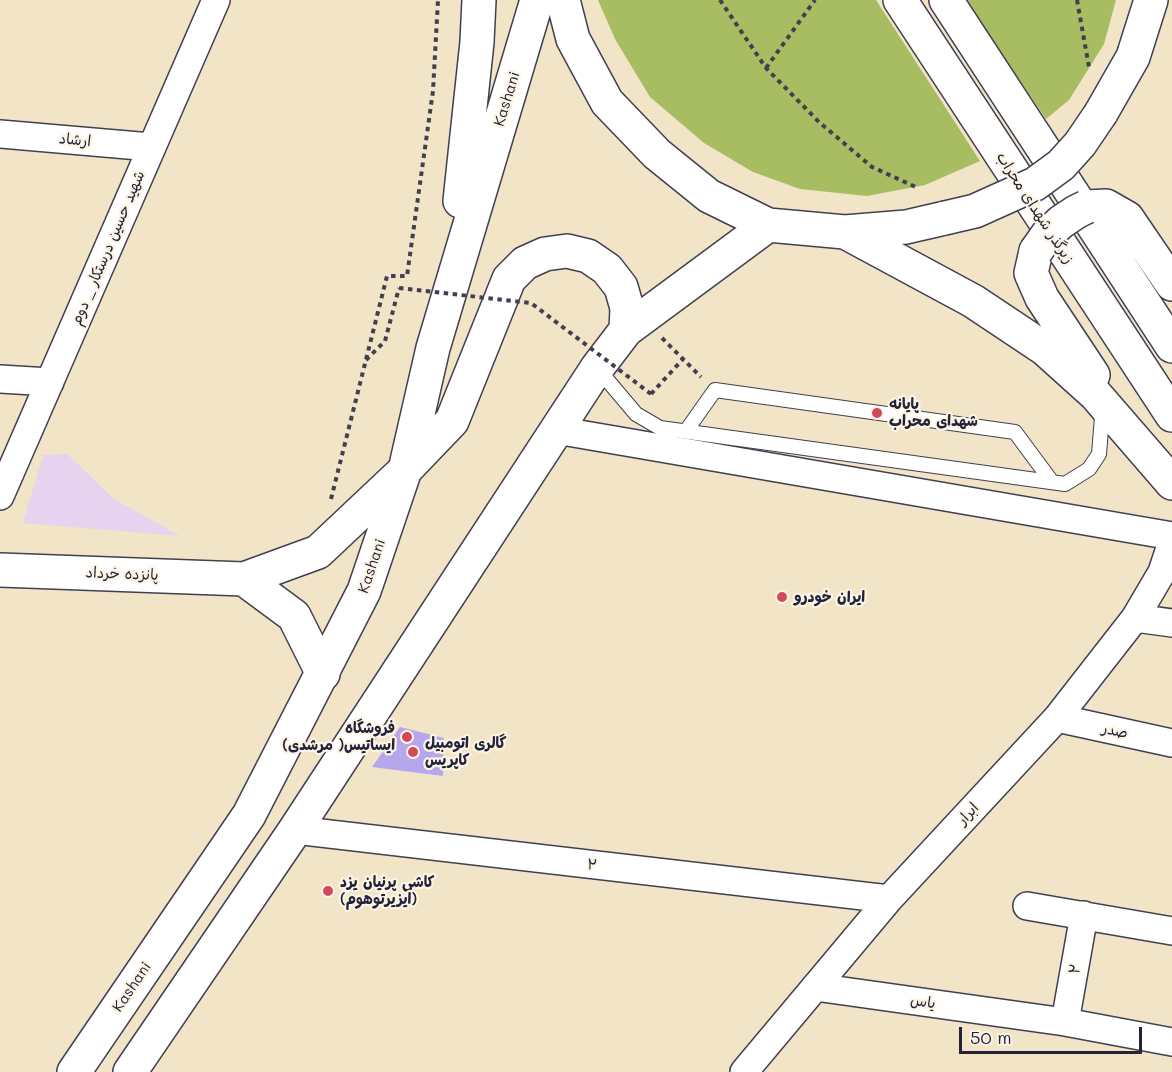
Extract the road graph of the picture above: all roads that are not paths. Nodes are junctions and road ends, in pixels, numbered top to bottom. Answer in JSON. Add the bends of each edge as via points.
{"nodes":[{"id":1,"x":216,"y":0,"type":"edge"},
{"id":2,"x":479,"y":0,"type":"edge"},
{"id":3,"x":537,"y":0,"type":"edge"},
{"id":4,"x":563,"y":0,"type":"edge"},
{"id":5,"x":900,"y":0,"type":"edge"},
{"id":6,"x":946,"y":0,"type":"edge"},
{"id":7,"x":1151,"y":0,"type":"edge"},
{"id":8,"x":0,"y":134,"type":"edge"},
{"id":9,"x":151,"y":147,"type":"junction"},
{"id":10,"x":768,"y":225,"type":"junction"},
{"id":11,"x":845,"y":232,"type":"junction"},
{"id":12,"x":452,"y":280,"type":"junction"},
{"id":13,"x":1172,"y":284,"type":"edge"},
{"id":14,"x":634,"y":324,"type":"junction"},
{"id":15,"x":1172,"y":346,"type":"edge"},
{"id":16,"x":597,"y":368,"type":"junction"},
{"id":17,"x":0,"y":379,"type":"edge"},
{"id":18,"x":50,"y":382,"type":"junction"},
{"id":19,"x":1095,"y":394,"type":"junction"},
{"id":20,"x":1172,"y":415,"type":"edge"},
{"id":21,"x":556,"y":430,"type":"junction"},
{"id":22,"x":686,"y":431,"type":"junction"},
{"id":23,"x":405,"y":470,"type":"junction"},
{"id":24,"x":1169,"y":479,"type":"edge"},
{"id":25,"x":1052,"y":482,"type":"junction"},
{"id":26,"x":0,"y":496,"type":"edge"},
{"id":27,"x":1172,"y":536,"type":"edge"},
{"id":28,"x":1172,"y":542,"type":"edge"},
{"id":29,"x":0,"y":570,"type":"edge"},
{"id":30,"x":244,"y":579,"type":"junction"},
{"id":31,"x":1135,"y":618,"type":"junction"},
{"id":32,"x":1172,"y":622,"type":"edge"},
{"id":33,"x":323,"y":674,"type":"junction"},
{"id":34,"x":1057,"y":718,"type":"junction"},
{"id":35,"x":1172,"y":743,"type":"edge"},
{"id":36,"x":295,"y":830,"type":"junction"},
{"id":37,"x":889,"y":899,"type":"junction"},
{"id":38,"x":1028,"y":906,"type":"dead end"},
{"id":39,"x":1084,"y":915,"type":"junction"},
{"id":40,"x":1172,"y":931,"type":"edge"},
{"id":41,"x":815,"y":987,"type":"junction"},
{"id":42,"x":1065,"y":1022,"type":"junction"},
{"id":43,"x":1172,"y":1042,"type":"edge"},
{"id":44,"x":74,"y":1072,"type":"edge"},
{"id":45,"x":130,"y":1072,"type":"edge"},
{"id":46,"x":744,"y":1072,"type":"edge"}],
"edges":[{"from":1,"to":9,"type":"street","name":"شهید حسین درستکار _ دوم"},
{"from":2,"to":12,"type":"main road"},
{"from":3,"to":12,"type":"main road","name":"Kashani"},
{"from":4,"to":10,"type":"main road","via":[[573,39],[607,102],[657,154],[709,196]]},
{"from":5,"to":20,"type":"main road","name":"زیرگذر شهدای محراب"},
{"from":6,"to":15,"type":"main road"},
{"from":7,"to":11,"type":"main road","bridge":true,"via":[[1133,57],[1101,113],[1061,165],[1035,184],[975,210],[906,227]]},
{"from":8,"to":9,"type":"street","name":"ارشاد"},
{"from":9,"to":18,"type":"street","name":"شهید حسین درستکار _ دوم"},
{"from":10,"to":11,"type":"main road"},
{"from":10,"to":14,"type":"main road"},
{"from":11,"to":19,"type":"main road","via":[[973,301],[1045,349]]},
{"from":12,"to":23,"type":"main road","name":"Kashani"},
{"from":13,"to":24,"type":"main road","bridge":true,"via":[[1127,218],[1106,206],[1086,207],[1047,234],[1036,251],[1031,273],[1042,298],[1082,359]]},
{"from":14,"to":16,"type":"main road"},
{"from":14,"to":23,"type":"main road","name":"پانزده خرداد","via":[[621,287],[607,269],[588,256],[567,252],[545,254],[525,264],[509,279],[452,421]]},
{"from":16,"to":21,"type":"main road"},
{"from":16,"to":22,"type":"lane","via":[[636,414],[660,428]]},
{"from":17,"to":18,"type":"street"},
{"from":18,"to":26,"type":"street","name":"شهید حسین درستکار _ دوم"},
{"from":19,"to":24,"type":"main road"},
{"from":19,"to":25,"type":"lane","via":[[1102,417],[1099,454],[1089,469],[1065,484]]},
{"from":21,"to":27,"type":"street"},
{"from":21,"to":36,"type":"main road"},
{"from":22,"to":25,"type":"lane"},
{"from":22,"to":25,"type":"lane","via":[[715,390],[1015,432]]},
{"from":23,"to":30,"type":"main road","name":"پانزده خرداد","via":[[318,552]]},
{"from":23,"to":33,"type":"main road","name":"Kashani","via":[[364,591]]},
{"from":28,"to":31,"type":"street","name":"ابرار","via":[[1162,572]]},
{"from":29,"to":30,"type":"main road","name":"پانزده خرداد"},
{"from":30,"to":33,"type":"main road","via":[[294,616]]},
{"from":31,"to":32,"type":"street"},
{"from":31,"to":34,"type":"street","name":"ابرار"},
{"from":33,"to":44,"type":"main road","name":"Kashani","via":[[249,815]]},
{"from":34,"to":35,"type":"street","name":"صدر"},
{"from":34,"to":37,"type":"street","name":"ابرار"},
{"from":36,"to":37,"type":"street","name":"۲"},
{"from":36,"to":45,"type":"main road"},
{"from":37,"to":41,"type":"street","name":"ابرار"},
{"from":38,"to":39,"type":"street"},
{"from":39,"to":40,"type":"street"},
{"from":39,"to":42,"type":"street","name":"۲"},
{"from":41,"to":42,"type":"street","name":"یاس"},
{"from":41,"to":46,"type":"street","name":"ابرار"},
{"from":42,"to":43,"type":"street","name":"یاس"}]}
